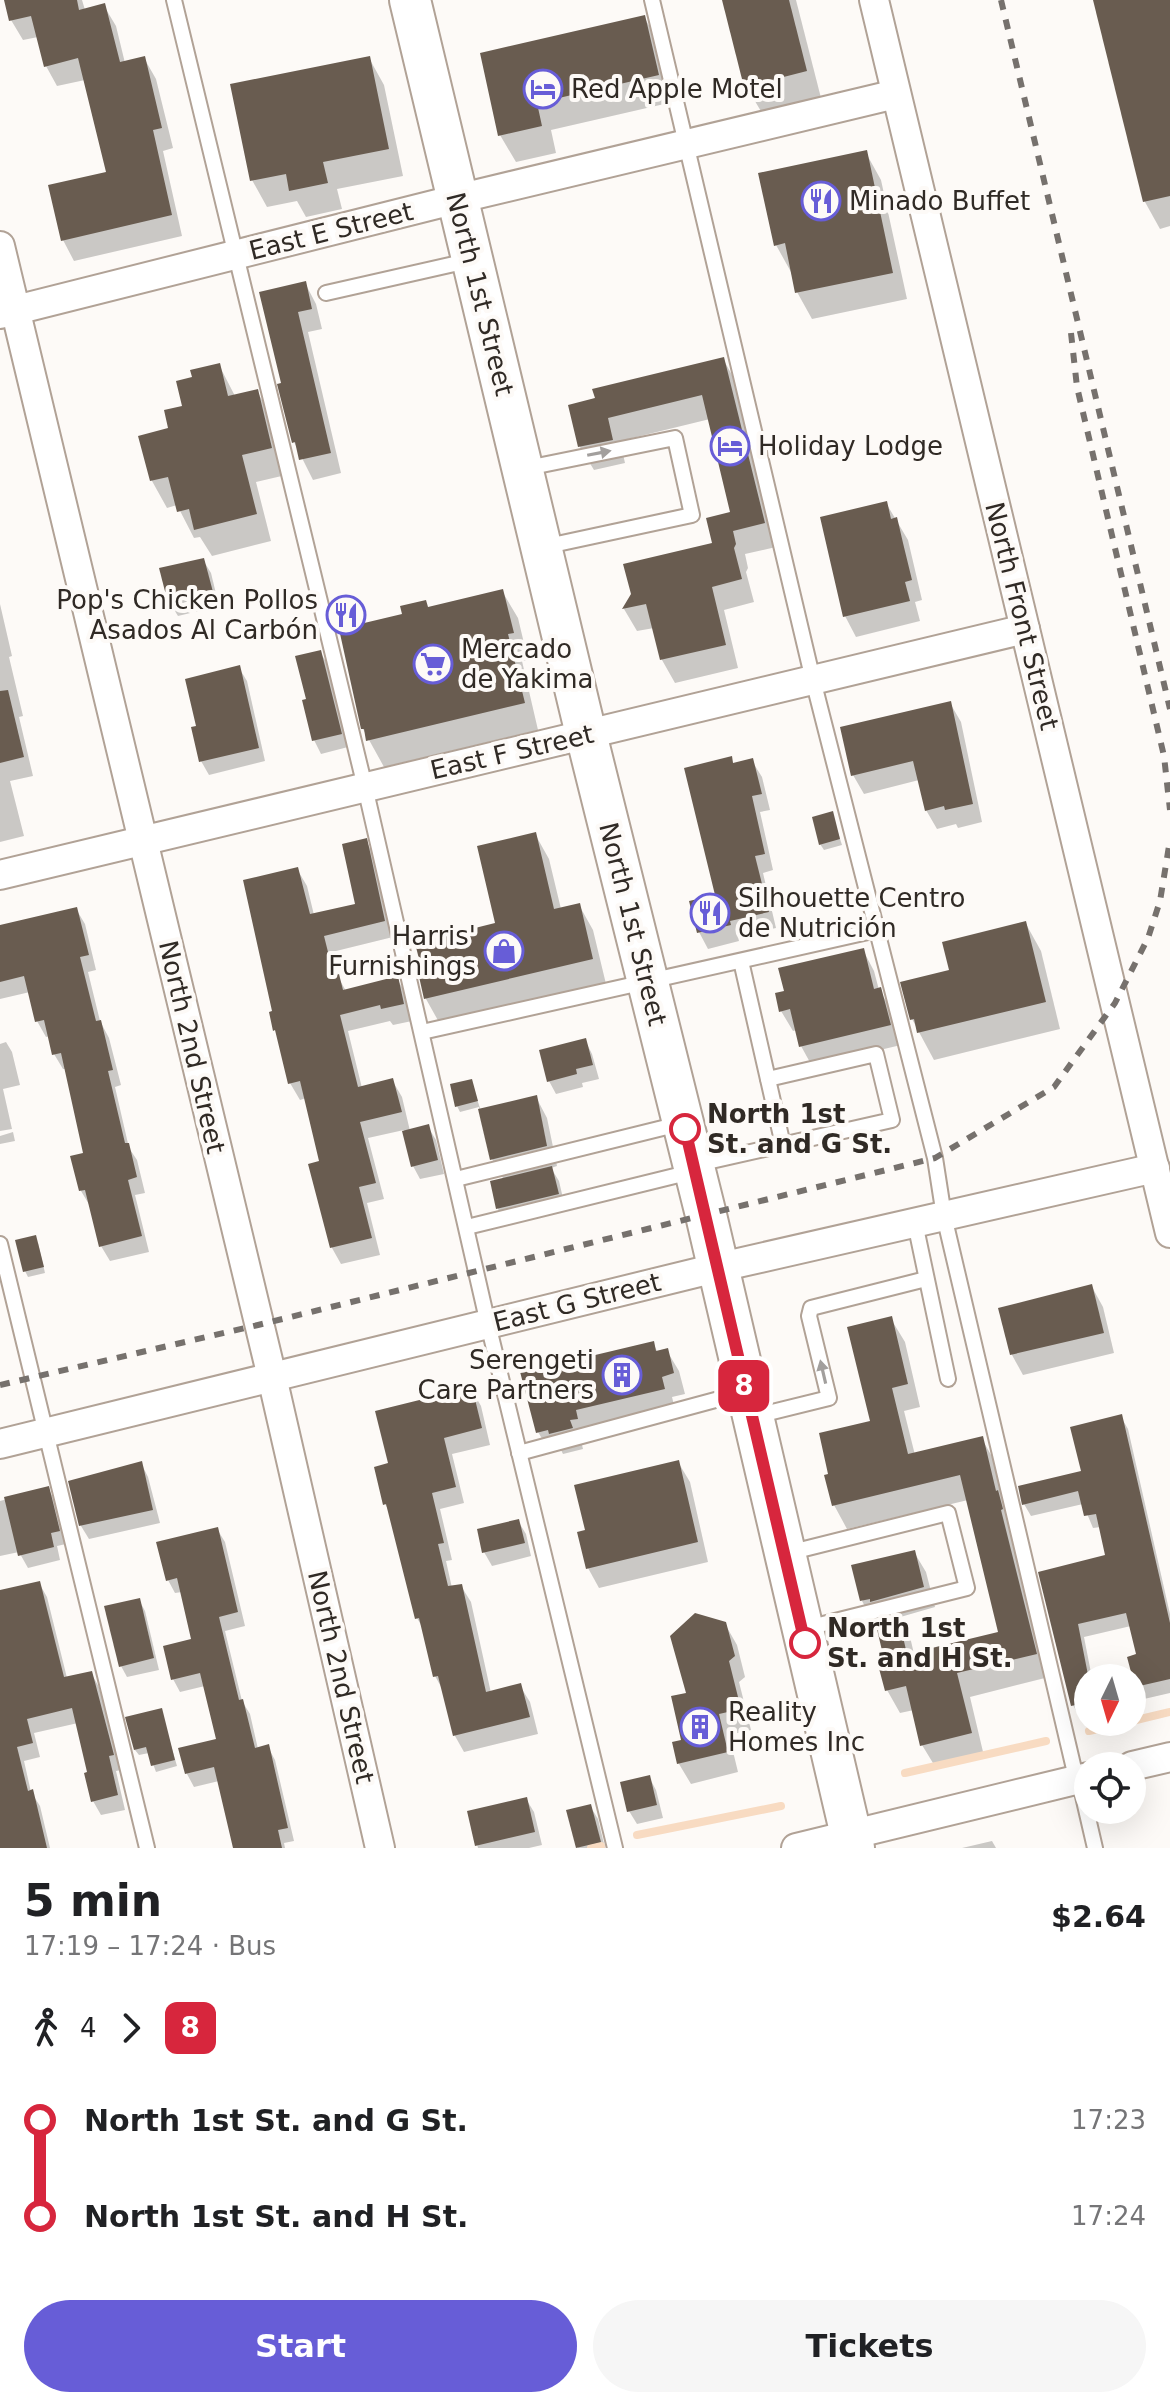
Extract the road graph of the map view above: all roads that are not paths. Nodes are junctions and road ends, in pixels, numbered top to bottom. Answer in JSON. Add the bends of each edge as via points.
{"nodes":[{"id":1,"x":174,"y":0,"type":"edge"},
{"id":2,"x":410,"y":0,"type":"edge"},
{"id":3,"x":652,"y":0,"type":"edge"},
{"id":4,"x":874,"y":0,"type":"edge"},
{"id":5,"x":896,"y":94,"type":"junction"},
{"id":6,"x":687,"y":144,"type":"junction"},
{"id":7,"x":457,"y":199,"type":"junction"},
{"id":8,"x":0,"y":246,"type":"edge"},
{"id":9,"x":235,"y":255,"type":"junction"},
{"id":10,"x":472,"y":260,"type":"junction"},
{"id":11,"x":326,"y":293,"type":"dead end"},
{"id":12,"x":8,"y":312,"type":"edge"},
{"id":13,"x":522,"y":468,"type":"junction"},
{"id":14,"x":541,"y":547,"type":"junction"},
{"id":15,"x":1025,"y":629,"type":"junction"},
{"id":16,"x":813,"y":680,"type":"junction"},
{"id":17,"x":586,"y":734,"type":"junction"},
{"id":18,"x":365,"y":787,"type":"junction"},
{"id":19,"x":143,"y":841,"type":"junction"},
{"id":20,"x":0,"y":875,"type":"edge"},
{"id":21,"x":877,"y":930,"type":"junction"},
{"id":22,"x":741,"y":961,"type":"junction"},
{"id":23,"x":648,"y":982,"type":"junction"},
{"id":24,"x":422,"y":1032,"type":"junction"},
{"id":25,"x":768,"y":1079,"type":"junction"},
{"id":26,"x":683,"y":1123,"type":"junction"},
{"id":27,"x":783,"y":1145,"type":"junction"},
{"id":28,"x":694,"y":1168,"type":"junction"},
{"id":29,"x":1155,"y":1168,"type":"junction"},
{"id":30,"x":456,"y":1179,"type":"junction"},
{"id":31,"x":944,"y":1216,"type":"junction"},
{"id":32,"x":915,"y":1223,"type":"junction"},
{"id":33,"x":467,"y":1227,"type":"junction"},
{"id":34,"x":1170,"y":1233,"type":"edge"},
{"id":35,"x":0,"y":1244,"type":"edge"},
{"id":36,"x":716,"y":1268,"type":"junction"},
{"id":37,"x":926,"y":1279,"type":"junction"},
{"id":38,"x":488,"y":1324,"type":"junction"},
{"id":39,"x":272,"y":1377,"type":"junction"},
{"id":40,"x":948,"y":1379,"type":"dead end"},
{"id":41,"x":749,"y":1405,"type":"junction"},
{"id":42,"x":44,"y":1433,"type":"junction"},
{"id":43,"x":0,"y":1444,"type":"edge"},
{"id":44,"x":519,"y":1453,"type":"junction"},
{"id":45,"x":784,"y":1554,"type":"junction"},
{"id":46,"x":802,"y":1629,"type":"junction"},
{"id":47,"x":1170,"y":1757,"type":"edge"},
{"id":48,"x":1146,"y":1763,"type":"edge"},
{"id":49,"x":1074,"y":1769,"type":"edge"},
{"id":50,"x":1074,"y":1781,"type":"edge"},
{"id":51,"x":1091,"y":1824,"type":"edge"},
{"id":52,"x":852,"y":1841,"type":"edge"},
{"id":53,"x":147,"y":1848,"type":"edge"},
{"id":54,"x":380,"y":1848,"type":"edge"},
{"id":55,"x":615,"y":1848,"type":"edge"},
{"id":56,"x":796,"y":1848,"type":"edge"},
{"id":57,"x":1095,"y":1848,"type":"edge"}],
"edges":[{"from":1,"to":9,"type":"lane"},
{"from":2,"to":7,"type":"main road","name":"North 1st Street"},
{"from":3,"to":6,"type":"lane"},
{"from":4,"to":5,"type":"street","name":"North Front Street"},
{"from":5,"to":6,"type":"street","name":"East E Street"},
{"from":5,"to":15,"type":"street","name":"North Front Street"},
{"from":6,"to":7,"type":"street","name":"East E Street"},
{"from":6,"to":16,"type":"lane"},
{"from":7,"to":9,"type":"street","name":"East E Street"},
{"from":7,"to":10,"type":"main road","name":"North 1st Street"},
{"from":8,"to":12,"type":"street","name":"North 2nd Street"},
{"from":9,"to":12,"type":"street","name":"East E Street"},
{"from":9,"to":18,"type":"lane"},
{"from":10,"to":11,"type":"lane"},
{"from":10,"to":13,"type":"main road","name":"North 1st Street"},
{"from":12,"to":19,"type":"street","name":"North 2nd Street"},
{"from":13,"to":14,"type":"main road","name":"North 1st Street"},
{"from":13,"to":14,"type":"lane","one_way":true,"via":[[675,438],[692,515]]},
{"from":14,"to":17,"type":"main road","name":"North 1st Street"},
{"from":15,"to":16,"type":"street","name":"East F Street"},
{"from":15,"to":29,"type":"street","name":"North Front Street"},
{"from":16,"to":17,"type":"street","name":"East F Street"},
{"from":16,"to":21,"type":"lane"},
{"from":17,"to":18,"type":"street","name":"East F Street"},
{"from":17,"to":23,"type":"main road","name":"North 1st Street"},
{"from":18,"to":19,"type":"street","name":"East F Street"},
{"from":18,"to":24,"type":"lane"},
{"from":19,"to":20,"type":"street","name":"East F Street"},
{"from":19,"to":39,"type":"street","name":"North 2nd Street"},
{"from":21,"to":22,"type":"lane"},
{"from":21,"to":31,"type":"lane","via":[[935,1158]]},
{"from":22,"to":23,"type":"lane"},
{"from":22,"to":25,"type":"lane"},
{"from":23,"to":24,"type":"lane"},
{"from":23,"to":26,"type":"main road","name":"North 1st Street"},
{"from":24,"to":30,"type":"lane"},
{"from":25,"to":27,"type":"lane"},
{"from":25,"to":27,"type":"lane","via":[[876,1054],[880,1067],[892,1120]]},
{"from":26,"to":28,"type":"main road","name":"North 1st Street"},
{"from":26,"to":30,"type":"lane"},
{"from":27,"to":28,"type":"lane"},
{"from":28,"to":33,"type":"lane"},
{"from":28,"to":36,"type":"main road","name":"North 1st Street"},
{"from":29,"to":31,"type":"street","name":"East G Street"},
{"from":29,"to":34,"type":"street","name":"North Front Street"},
{"from":30,"to":33,"type":"lane"},
{"from":31,"to":32,"type":"street","name":"East G Street"},
{"from":31,"to":49,"type":"lane"},
{"from":32,"to":36,"type":"street","name":"East G Street"},
{"from":32,"to":37,"type":"lane"},
{"from":33,"to":38,"type":"lane"},
{"from":35,"to":42,"type":"lane"},
{"from":36,"to":38,"type":"street","name":"East G Street"},
{"from":36,"to":41,"type":"main road","name":"North 1st Street"},
{"from":37,"to":40,"type":"lane"},
{"from":41,"to":37,"type":"lane","one_way":true,"via":[[829,1398],[811,1308]]},
{"from":38,"to":39,"type":"street","name":"East G Street"},
{"from":38,"to":44,"type":"lane"},
{"from":39,"to":42,"type":"street","name":"East G Street"},
{"from":39,"to":54,"type":"street","name":"North 2nd Street"},
{"from":41,"to":44,"type":"lane"},
{"from":41,"to":45,"type":"main road","name":"North 1st Street"},
{"from":42,"to":43,"type":"street","name":"East G Street"},
{"from":42,"to":53,"type":"lane"},
{"from":44,"to":55,"type":"lane"},
{"from":45,"to":46,"type":"main road","name":"North 1st Street"},
{"from":45,"to":46,"type":"lane","via":[[948,1513],[967,1588]]},
{"from":46,"to":52,"type":"main road","name":"North 1st Street"},
{"from":47,"to":48,"type":"street"},
{"from":50,"to":52,"type":"street"},
{"from":51,"to":57,"type":"lane"},
{"from":52,"to":56,"type":"street"}]}
